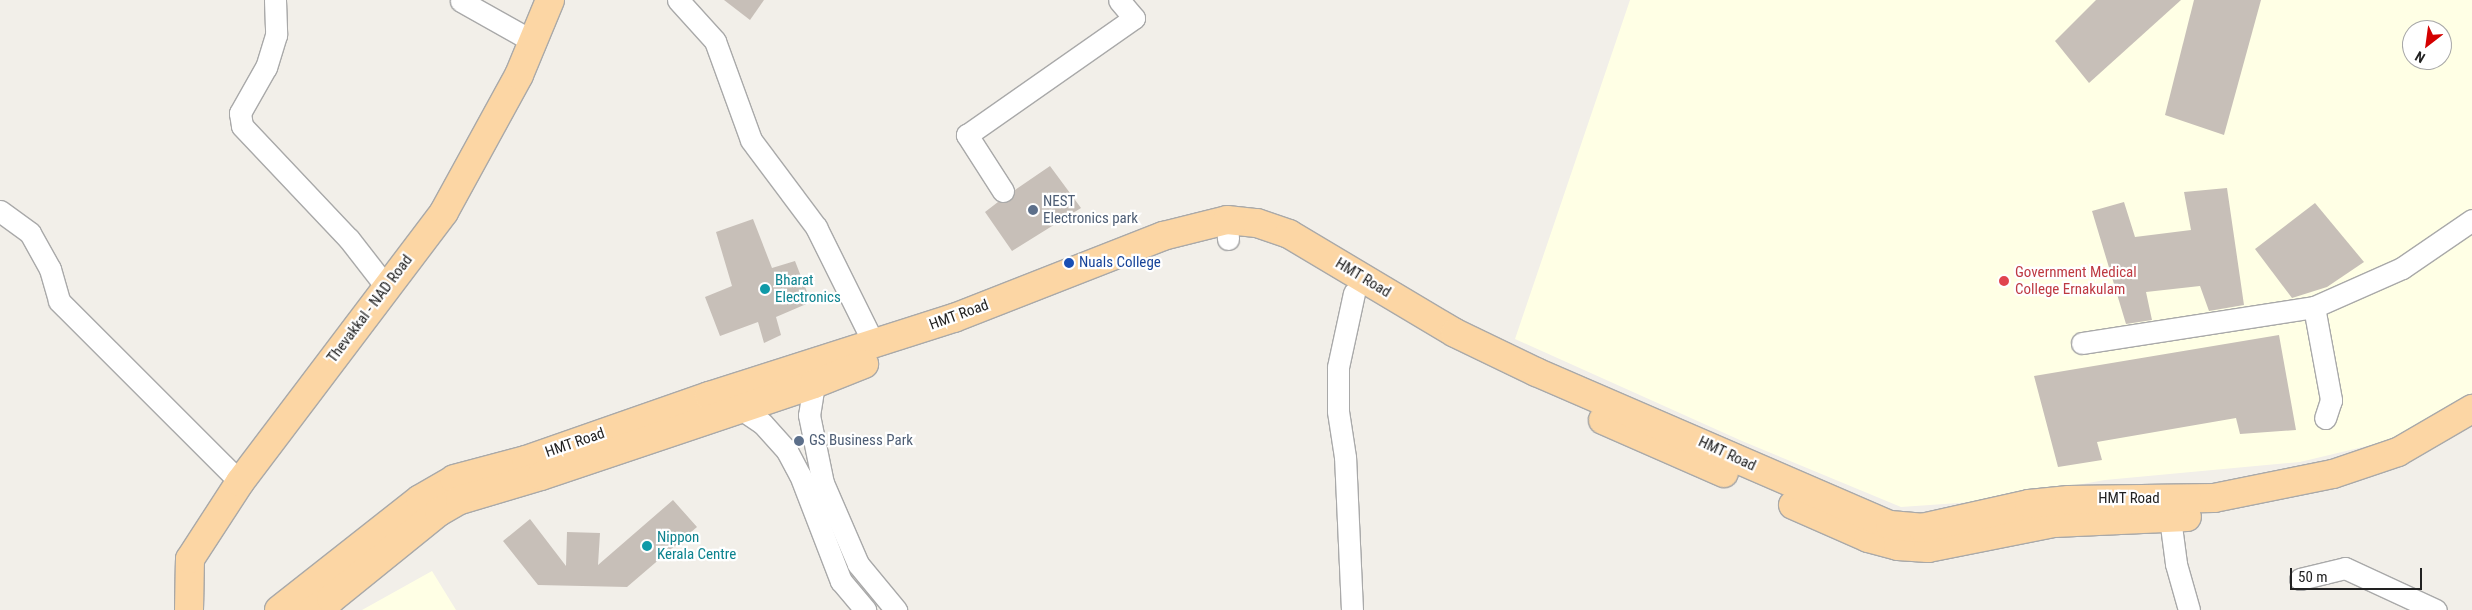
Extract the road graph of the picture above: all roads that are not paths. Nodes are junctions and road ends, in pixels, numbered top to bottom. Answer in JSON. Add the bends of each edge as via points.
{"nodes":[{"id":1,"x":275,"y":0,"type":"edge"},
{"id":2,"x":550,"y":0,"type":"edge"},
{"id":3,"x":678,"y":0,"type":"edge"},
{"id":4,"x":1119,"y":0,"type":"edge"},
{"id":5,"x":462,"y":1,"type":"edge"},
{"id":6,"x":1136,"y":9,"type":"edge"},
{"id":7,"x":534,"y":42,"type":"junction"},
{"id":8,"x":1003,"y":191,"type":"dead end"},
{"id":9,"x":0,"y":211,"type":"edge"},
{"id":10,"x":2472,"y":220,"type":"edge"},
{"id":11,"x":1227,"y":230,"type":"junction"},
{"id":12,"x":387,"y":288,"type":"junction"},
{"id":13,"x":1354,"y":293,"type":"junction"},
{"id":14,"x":2314,"y":307,"type":"junction"},
{"id":15,"x":2082,"y":343,"type":"dead end"},
{"id":16,"x":874,"y":344,"type":"junction"},
{"id":17,"x":814,"y":384,"type":"junction"},
{"id":18,"x":742,"y":409,"type":"junction"},
{"id":19,"x":2472,"y":409,"type":"edge"},
{"id":20,"x":2324,"y":418,"type":"dead end"},
{"id":21,"x":2472,"y":427,"type":"edge"},
{"id":22,"x":240,"y":482,"type":"junction"},
{"id":23,"x":2265,"y":495,"type":"junction"},
{"id":24,"x":2168,"y":509,"type":"junction"},
{"id":25,"x":2300,"y":579,"type":"dead end"},
{"id":26,"x":189,"y":610,"type":"edge"},
{"id":27,"x":279,"y":610,"type":"edge"},
{"id":28,"x":313,"y":610,"type":"edge"},
{"id":29,"x":865,"y":610,"type":"edge"},
{"id":30,"x":896,"y":610,"type":"edge"},
{"id":31,"x":1352,"y":610,"type":"edge"},
{"id":32,"x":2189,"y":610,"type":"edge"},
{"id":33,"x":2436,"y":610,"type":"edge"}],
"edges":[{"from":1,"to":12,"type":"street","via":[[276,35],[266,67],[240,113],[242,126],[349,238]]},
{"from":2,"to":7,"type":"main road","name":"Thevakkal - NAD Road"},
{"from":3,"to":16,"type":"street","via":[[715,41],[751,140],[816,227]]},
{"from":4,"to":6,"type":"street"},
{"from":5,"to":7,"type":"street"},
{"from":6,"to":8,"type":"street","via":[[967,135]]},
{"from":7,"to":12,"type":"main road","name":"Thevakkal - NAD Road","via":[[444,212]]},
{"from":9,"to":22,"type":"street","via":[[30,233],[50,269],[59,301]]},
{"from":10,"to":14,"type":"street","via":[[2402,268]]},
{"from":11,"to":13,"type":"main road","name":"HMT Road","via":[[1276,249]]},
{"from":11,"to":16,"type":"main road","name":"HMT Road","via":[[1163,236],[954,318]]},
{"from":11,"to":17,"type":"main road","name":"HMT Road"},
{"from":11,"to":24,"type":"main road","name":"HMT Road","via":[[1257,223],[1289,234],[1455,333],[1536,372],[1890,525],[1922,528],[2029,504]]},
{"from":12,"to":22,"type":"main road","name":"Thevakkal - NAD Road"},
{"from":13,"to":24,"type":"main road","name":"HMT Road","via":[[1448,351],[1814,515],[1898,546],[1928,548],[2054,524]]},
{"from":13,"to":31,"type":"street","via":[[1338,367],[1338,411],[1345,457]]},
{"from":14,"to":15,"type":"street"},
{"from":14,"to":20,"type":"street","via":[[2331,400]]},
{"from":16,"to":27,"type":"main road","name":"HMT Road","via":[[526,460],[454,479],[420,500]]},
{"from":17,"to":18,"type":"main road","name":"HMT Road"},
{"from":17,"to":30,"type":"street","via":[[809,414],[823,482],[858,564]]},
{"from":18,"to":28,"type":"main road","name":"HMT Road","via":[[460,500],[439,512]]},
{"from":18,"to":29,"type":"street","via":[[762,423],[787,451],[800,475],[841,581]]},
{"from":19,"to":23,"type":"main road","name":"HMT Road","via":[[2398,452]]},
{"from":21,"to":23,"type":"main road","name":"HMT Road","via":[[2404,464],[2342,484]]},
{"from":22,"to":26,"type":"main road","name":"Thevakkal - NAD Road","via":[[190,558]]},
{"from":23,"to":24,"type":"main road","name":"HMT Road","via":[[2201,516]]},
{"from":24,"to":32,"type":"street"},
{"from":25,"to":33,"type":"street","via":[[2345,568]]}]}
